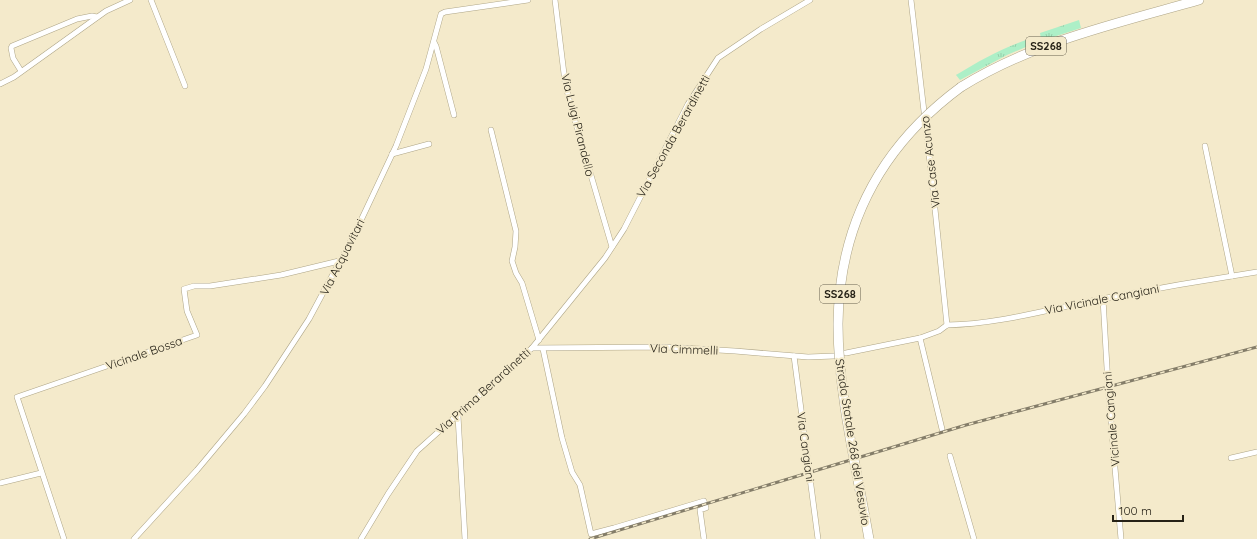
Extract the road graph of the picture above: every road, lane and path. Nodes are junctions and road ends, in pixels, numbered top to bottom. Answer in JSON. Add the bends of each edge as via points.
{"nodes":[{"id":1,"x":130,"y":0,"type":"edge"},
{"id":2,"x":151,"y":0,"type":"edge"},
{"id":3,"x":528,"y":0,"type":"edge"},
{"id":4,"x":555,"y":0,"type":"edge"},
{"id":5,"x":810,"y":0,"type":"edge"},
{"id":6,"x":911,"y":0,"type":"edge"},
{"id":7,"x":1199,"y":0,"type":"edge"},
{"id":8,"x":97,"y":17,"type":"junction"},
{"id":9,"x":434,"y":42,"type":"junction"},
{"id":10,"x":21,"y":71,"type":"junction"},
{"id":11,"x":0,"y":84,"type":"edge"},
{"id":12,"x":185,"y":86,"type":"dead end"},
{"id":13,"x":454,"y":115,"type":"dead end"},
{"id":14,"x":491,"y":130,"type":"dead end"},
{"id":15,"x":429,"y":144,"type":"dead end"},
{"id":16,"x":1205,"y":146,"type":"dead end"},
{"id":17,"x":392,"y":154,"type":"junction"},
{"id":18,"x":612,"y":248,"type":"junction"},
{"id":19,"x":339,"y":261,"type":"junction"},
{"id":20,"x":1257,"y":272,"type":"edge"},
{"id":21,"x":1232,"y":276,"type":"junction"},
{"id":22,"x":1103,"y":299,"type":"junction"},
{"id":23,"x":947,"y":325,"type":"junction"},
{"id":24,"x":920,"y":338,"type":"junction"},
{"id":25,"x":539,"y":340,"type":"junction"},
{"id":26,"x":532,"y":348,"type":"junction"},
{"id":27,"x":543,"y":349,"type":"junction"},
{"id":28,"x":846,"y":353,"type":"dead end"},
{"id":29,"x":794,"y":356,"type":"junction"},
{"id":30,"x":834,"y":356,"type":"dead end"},
{"id":31,"x":458,"y":416,"type":"junction"},
{"id":32,"x":942,"y":429,"type":"dead end"},
{"id":33,"x":1257,"y":452,"type":"edge"},
{"id":34,"x":950,"y":456,"type":"dead end"},
{"id":35,"x":1231,"y":458,"type":"dead end"},
{"id":36,"x":42,"y":473,"type":"junction"},
{"id":37,"x":0,"y":483,"type":"edge"},
{"id":38,"x":64,"y":539,"type":"edge"},
{"id":39,"x":134,"y":539,"type":"edge"},
{"id":40,"x":361,"y":539,"type":"edge"},
{"id":41,"x":465,"y":539,"type":"edge"},
{"id":42,"x":704,"y":539,"type":"edge"},
{"id":43,"x":818,"y":539,"type":"edge"},
{"id":44,"x":869,"y":539,"type":"edge"},
{"id":45,"x":974,"y":539,"type":"edge"},
{"id":46,"x":1121,"y":539,"type":"edge"}],
"edges":[{"from":1,"to":8,"type":"street"},
{"from":2,"to":12,"type":"street"},
{"from":3,"to":9,"type":"street","name":"Via Acquavitari","via":[[445,12],[439,17]]},
{"from":4,"to":18,"type":"street","name":"Via Luigi Pirandello","via":[[571,107]]},
{"from":5,"to":18,"type":"street","name":"Via Seconda Berardinetti","via":[[761,29],[715,61],[688,104]]},
{"from":6,"to":23,"type":"street","name":"Via Case Acunzo"},
{"from":7,"to":44,"type":"highway","name":"Strada Statale 268 del Vesuvio","number":"SS268","bridge":true,"via":[[1074,36],[996,67],[961,87],[919,122],[899,145],[872,186],[859,214],[845,258],[839,307],[840,362]]},
{"from":8,"to":10,"type":"street"},
{"from":8,"to":10,"type":"street","via":[[77,19],[12,46],[13,58]]},
{"from":9,"to":13,"type":"street"},
{"from":9,"to":17,"type":"street","name":"Via Acquavitari","via":[[421,83]]},
{"from":10,"to":11,"type":"street"},
{"from":14,"to":25,"type":"street","via":[[516,231],[512,261],[522,283]]},
{"from":15,"to":17,"type":"street"},
{"from":16,"to":21,"type":"street"},
{"from":17,"to":19,"type":"street","name":"Via Acquavitari"},
{"from":18,"to":25,"type":"street","name":"Via Prima Berardinetti"},
{"from":19,"to":36,"type":"street","name":"Vicinale Bossa","via":[[281,274],[184,289],[187,311],[197,335],[17,397]]},
{"from":19,"to":39,"type":"street","name":"Via Acquavitari","via":[[309,319],[260,392],[211,454]]},
{"from":20,"to":21,"type":"street","name":"Via Vicinale Cangiani"},
{"from":21,"to":22,"type":"street","name":"Via Vicinale Cangiani"},
{"from":22,"to":23,"type":"street","name":"Via Vicinale Cangiani","via":[[968,325]]},
{"from":22,"to":46,"type":"street","name":"Vicinale Cangiani"},
{"from":23,"to":24,"type":"street"},
{"from":24,"to":28,"type":"street"},
{"from":24,"to":32,"type":"street"},
{"from":25,"to":26,"type":"street","name":"Via Prima Berardinetti"},
{"from":26,"to":27,"type":"street","name":"Via Cimmelli"},
{"from":26,"to":31,"type":"street","name":"Via Prima Berardinetti"},
{"from":27,"to":29,"type":"street","name":"Via Cimmelli","via":[[667,347]]},
{"from":27,"to":42,"type":"street","via":[[562,438],[572,472],[580,485],[591,534],[704,501],[706,508],[700,510]]},
{"from":29,"to":30,"type":"street","name":"Via Cimmelli"},
{"from":29,"to":43,"type":"street","name":"Via Cangiani"},
{"from":31,"to":40,"type":"street","name":"Via Prima Berardinetti","via":[[417,451]]},
{"from":31,"to":41,"type":"street"},
{"from":33,"to":35,"type":"street"},
{"from":34,"to":45,"type":"street"},
{"from":36,"to":37,"type":"street"},
{"from":36,"to":38,"type":"street"}]}
